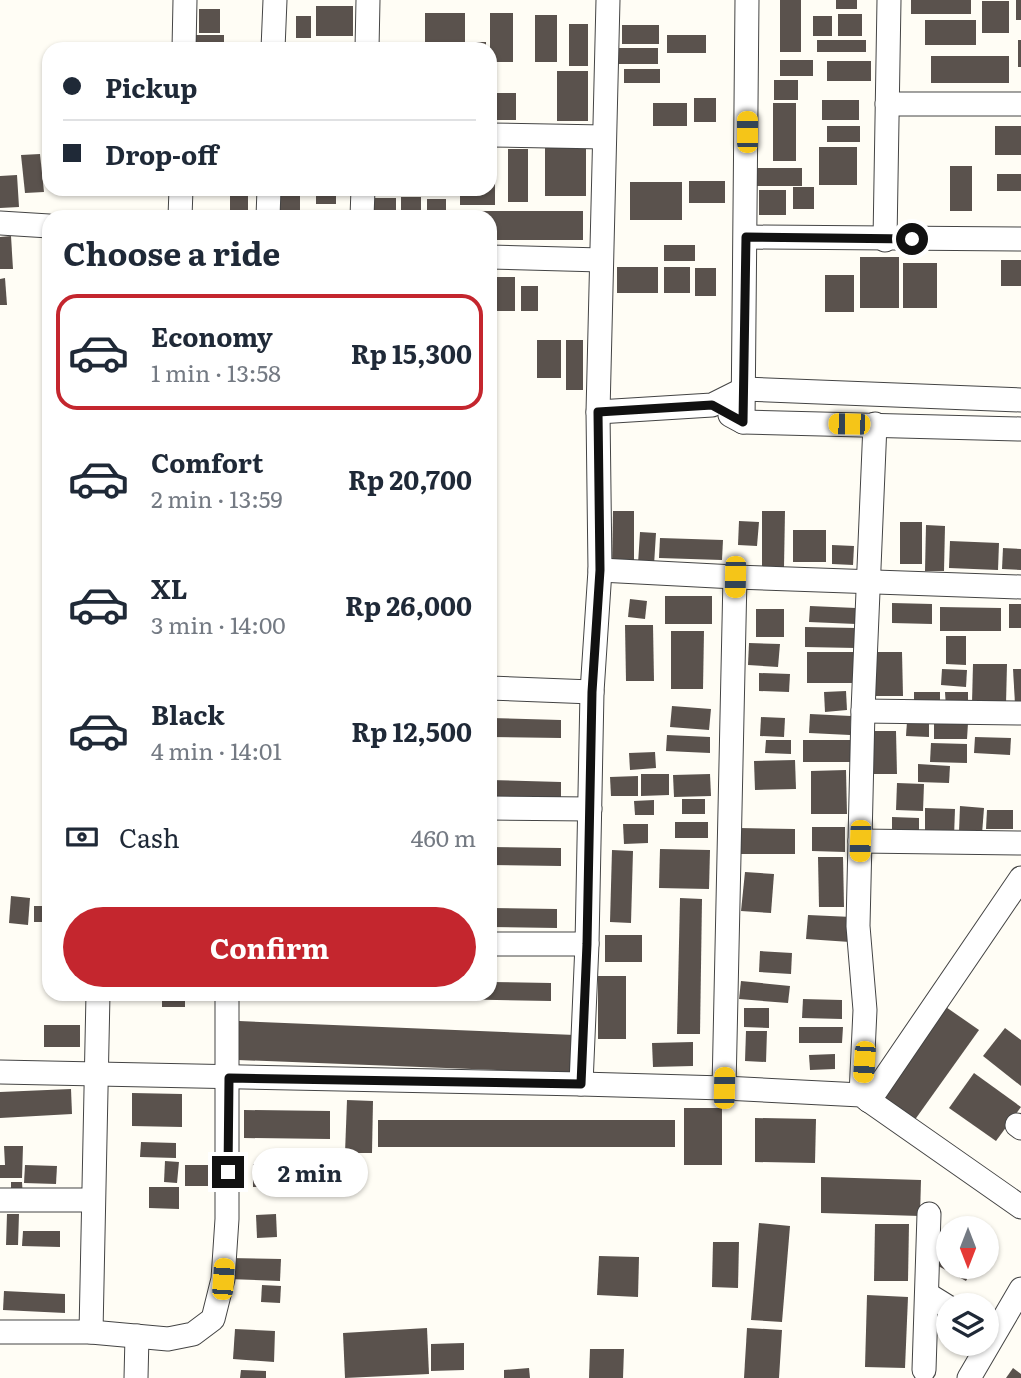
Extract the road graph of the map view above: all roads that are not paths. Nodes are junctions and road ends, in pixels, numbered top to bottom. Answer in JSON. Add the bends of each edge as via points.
{"nodes":[{"id":1,"x":185,"y":0,"type":"edge"},
{"id":2,"x":275,"y":0,"type":"edge"},
{"id":3,"x":368,"y":0,"type":"edge"},
{"id":4,"x":608,"y":0,"type":"edge"},
{"id":5,"x":747,"y":0,"type":"edge"},
{"id":6,"x":890,"y":0,"type":"edge"},
{"id":7,"x":184,"y":42,"type":"edge"},
{"id":8,"x":273,"y":42,"type":"edge"},
{"id":9,"x":367,"y":42,"type":"edge"},
{"id":10,"x":887,"y":104,"type":"junction"},
{"id":11,"x":1021,"y":104,"type":"edge"},
{"id":12,"x":497,"y":135,"type":"edge"},
{"id":13,"x":604,"y":137,"type":"junction"},
{"id":14,"x":0,"y":223,"type":"edge"},
{"id":15,"x":42,"y":226,"type":"edge"},
{"id":16,"x":746,"y":237,"type":"junction"},
{"id":17,"x":1021,"y":239,"type":"edge"},
{"id":18,"x":885,"y":240,"type":"junction"},
{"id":19,"x":497,"y":257,"type":"edge"},
{"id":20,"x":601,"y":260,"type":"junction"},
{"id":21,"x":744,"y":388,"type":"junction"},
{"id":22,"x":1021,"y":400,"type":"edge"},
{"id":23,"x":712,"y":405,"type":"junction"},
{"id":24,"x":598,"y":412,"type":"junction"},
{"id":25,"x":743,"y":422,"type":"junction"},
{"id":26,"x":875,"y":424,"type":"junction"},
{"id":27,"x":1021,"y":429,"type":"edge"},
{"id":28,"x":600,"y":570,"type":"junction"},
{"id":29,"x":735,"y":577,"type":"junction"},
{"id":30,"x":869,"y":582,"type":"junction"},
{"id":31,"x":1021,"y":587,"type":"edge"},
{"id":32,"x":497,"y":688,"type":"edge"},
{"id":33,"x":592,"y":692,"type":"junction"},
{"id":34,"x":863,"y":711,"type":"junction"},
{"id":35,"x":1021,"y":713,"type":"edge"},
{"id":36,"x":497,"y":808,"type":"edge"},
{"id":37,"x":590,"y":809,"type":"junction"},
{"id":38,"x":860,"y":841,"type":"junction"},
{"id":39,"x":1021,"y":843,"type":"edge"},
{"id":40,"x":1021,"y":878,"type":"edge"},
{"id":41,"x":497,"y":944,"type":"edge"},
{"id":42,"x":587,"y":944,"type":"junction"},
{"id":43,"x":97,"y":1001,"type":"edge"},
{"id":44,"x":227,"y":1001,"type":"edge"},
{"id":45,"x":0,"y":1072,"type":"edge"},
{"id":46,"x":97,"y":1074,"type":"junction"},
{"id":47,"x":229,"y":1078,"type":"junction"},
{"id":48,"x":581,"y":1084,"type":"junction"},
{"id":49,"x":724,"y":1088,"type":"junction"},
{"id":50,"x":865,"y":1098,"type":"junction"},
{"id":51,"x":0,"y":1200,"type":"edge"},
{"id":52,"x":92,"y":1200,"type":"junction"},
{"id":53,"x":1021,"y":1207,"type":"edge"},
{"id":54,"x":929,"y":1214,"type":"dead end"},
{"id":55,"x":1021,"y":1289,"type":"edge"},
{"id":56,"x":927,"y":1294,"type":"junction"},
{"id":57,"x":936,"y":1300,"type":"edge"},
{"id":58,"x":999,"y":1320,"type":"edge"},
{"id":59,"x":0,"y":1332,"type":"edge"},
{"id":60,"x":91,"y":1332,"type":"junction"},
{"id":61,"x":138,"y":1336,"type":"junction"},
{"id":62,"x":980,"y":1356,"type":"edge"},
{"id":63,"x":924,"y":1370,"type":"dead end"},
{"id":64,"x":136,"y":1378,"type":"edge"},
{"id":65,"x":970,"y":1378,"type":"edge"}],
"edges":[{"from":1,"to":7,"type":"street"},
{"from":2,"to":8,"type":"street"},
{"from":3,"to":9,"type":"street"},
{"from":4,"to":13,"type":"street"},
{"from":5,"to":16,"type":"street"},
{"from":6,"to":10,"type":"street"},
{"from":10,"to":11,"type":"street"},
{"from":10,"to":18,"type":"street"},
{"from":12,"to":13,"type":"street"},
{"from":13,"to":20,"type":"street"},
{"from":14,"to":15,"type":"street"},
{"from":16,"to":18,"type":"street"},
{"from":16,"to":21,"type":"street"},
{"from":17,"to":18,"type":"street"},
{"from":19,"to":20,"type":"street"},
{"from":20,"to":24,"type":"street"},
{"from":21,"to":22,"type":"street"},
{"from":21,"to":23,"type":"street"},
{"from":21,"to":25,"type":"street"},
{"from":23,"to":24,"type":"street"},
{"from":23,"to":25,"type":"street"},
{"from":24,"to":28,"type":"street"},
{"from":25,"to":26,"type":"street"},
{"from":26,"to":27,"type":"street"},
{"from":26,"to":30,"type":"street"},
{"from":28,"to":29,"type":"street"},
{"from":28,"to":33,"type":"street"},
{"from":29,"to":30,"type":"street"},
{"from":29,"to":49,"type":"street"},
{"from":30,"to":31,"type":"street"},
{"from":30,"to":34,"type":"street"},
{"from":32,"to":33,"type":"street"},
{"from":33,"to":37,"type":"street"},
{"from":34,"to":35,"type":"street"},
{"from":34,"to":38,"type":"street"},
{"from":36,"to":37,"type":"street"},
{"from":37,"to":42,"type":"street"},
{"from":38,"to":39,"type":"street"},
{"from":38,"to":50,"type":"street","via":[[858,926],[865,1010]]},
{"from":40,"to":50,"type":"street"},
{"from":41,"to":42,"type":"street"},
{"from":42,"to":48,"type":"street"},
{"from":43,"to":46,"type":"street"},
{"from":44,"to":47,"type":"street"},
{"from":45,"to":46,"type":"street"},
{"from":46,"to":47,"type":"street"},
{"from":46,"to":52,"type":"street"},
{"from":47,"to":48,"type":"street"},
{"from":47,"to":61,"type":"street","via":[[227,1231],[223,1279],[213,1319],[193,1334],[168,1339]]},
{"from":48,"to":49,"type":"street"},
{"from":49,"to":50,"type":"street"},
{"from":50,"to":53,"type":"street"},
{"from":51,"to":52,"type":"street"},
{"from":52,"to":60,"type":"street"},
{"from":54,"to":56,"type":"street"},
{"from":55,"to":58,"type":"street"},
{"from":56,"to":57,"type":"street"},
{"from":56,"to":63,"type":"street"},
{"from":59,"to":60,"type":"street"},
{"from":60,"to":61,"type":"street"},
{"from":61,"to":64,"type":"street"},
{"from":62,"to":65,"type":"street"}]}
